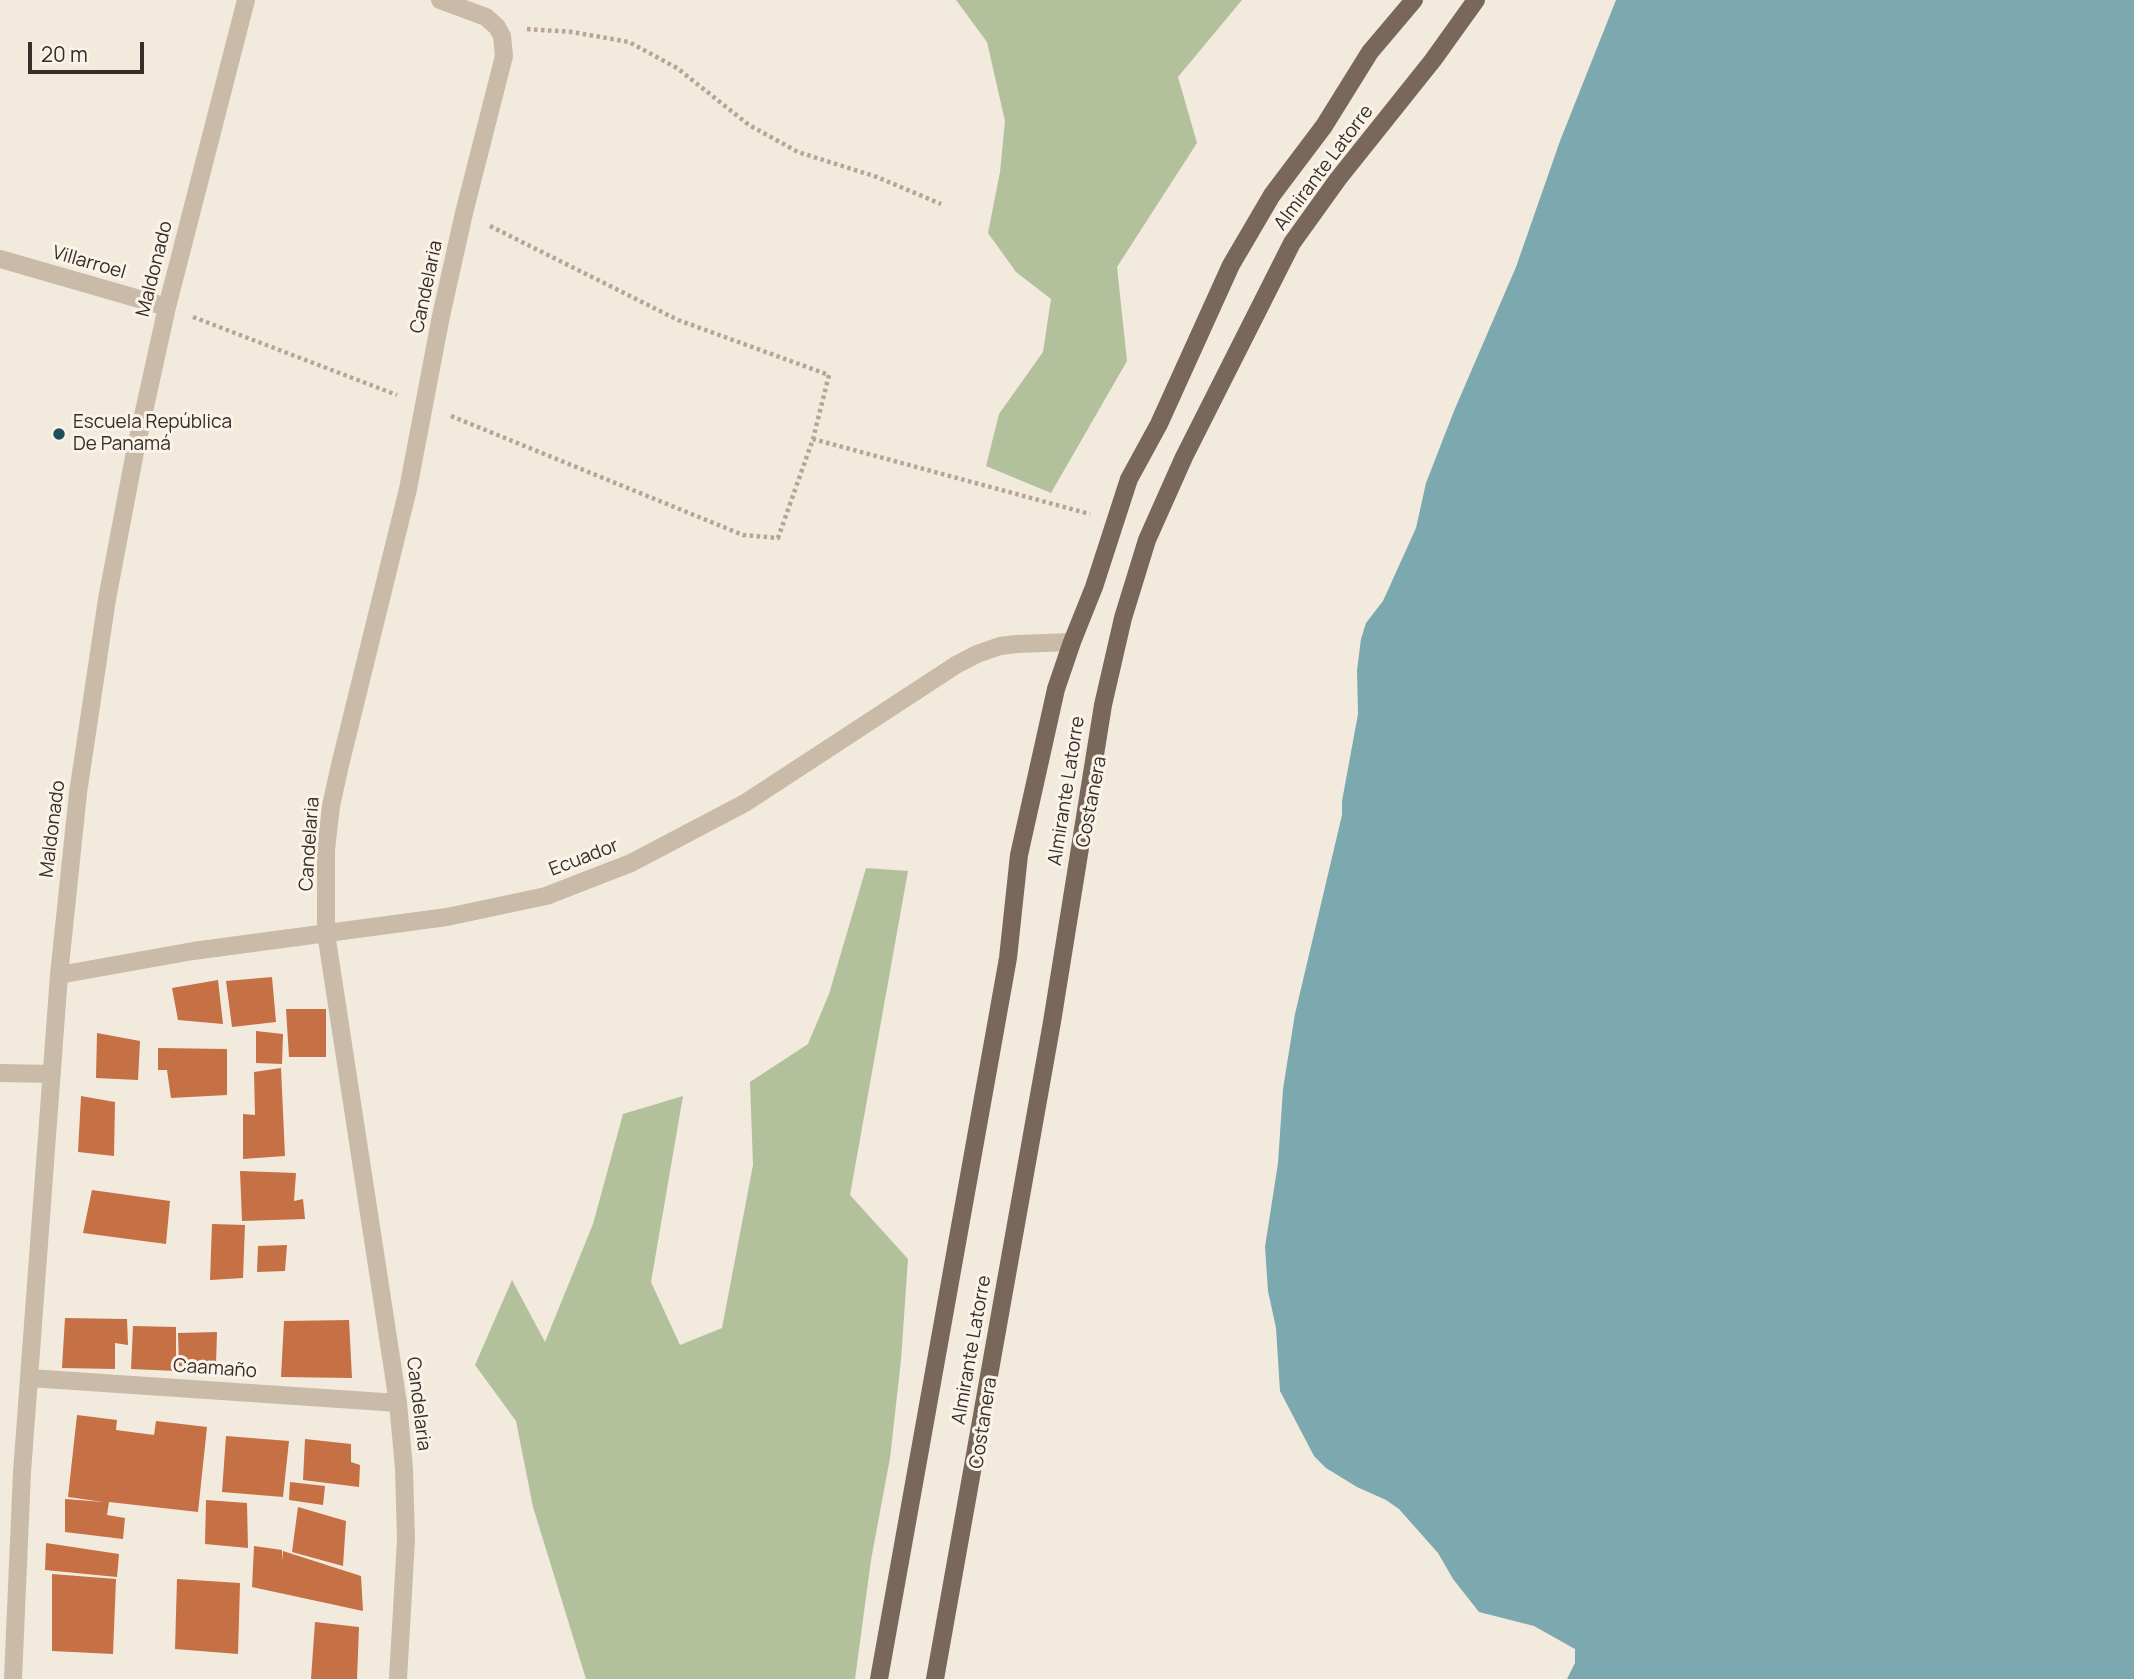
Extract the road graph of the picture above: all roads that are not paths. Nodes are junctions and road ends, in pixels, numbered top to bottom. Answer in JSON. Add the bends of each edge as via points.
{"nodes":[{"id":1,"x":246,"y":0,"type":"edge"},
{"id":2,"x":440,"y":0,"type":"edge"},
{"id":3,"x":1414,"y":0,"type":"edge"},
{"id":4,"x":1476,"y":0,"type":"edge"},
{"id":5,"x":0,"y":259,"type":"edge"},
{"id":6,"x":167,"y":307,"type":"junction"},
{"id":7,"x":1072,"y":642,"type":"junction"},
{"id":8,"x":326,"y":933,"type":"junction"},
{"id":9,"x":59,"y":975,"type":"junction"},
{"id":10,"x":0,"y":1073,"type":"edge"},
{"id":11,"x":52,"y":1073,"type":"junction"},
{"id":12,"x":30,"y":1378,"type":"junction"},
{"id":13,"x":398,"y":1403,"type":"junction"},
{"id":14,"x":13,"y":1679,"type":"edge"},
{"id":15,"x":398,"y":1679,"type":"edge"},
{"id":16,"x":879,"y":1679,"type":"edge"},
{"id":17,"x":935,"y":1679,"type":"edge"}],
"edges":[{"from":1,"to":6,"type":"street","name":"Maldonado"},
{"from":2,"to":8,"type":"street","name":"Candelaria","via":[[486,17],[497,27],[504,56],[464,213],[408,489],[331,806]]},
{"from":3,"to":7,"type":"main road","name":"Almirante Latorre","via":[[1370,52],[1324,126],[1272,195],[1231,265],[1159,424],[1129,478]]},
{"from":4,"to":17,"type":"main road","name":"Almirante Latorre","via":[[1292,243],[1147,540],[1102,705],[1052,1022]]},
{"from":5,"to":6,"type":"street","name":"Villarroel"},
{"from":6,"to":9,"type":"street","name":"Maldonado","via":[[105,611],[78,793]]},
{"from":7,"to":8,"type":"street","name":"Ecuador","via":[[1000,646],[956,665],[745,803],[677,841],[584,883],[447,918]]},
{"from":7,"to":16,"type":"main road","name":"Almirante Latorre","via":[[1056,689],[1019,855],[1007,958]]},
{"from":8,"to":9,"type":"street","name":"Ecuador"},
{"from":8,"to":13,"type":"street","name":"Candelaria"},
{"from":9,"to":11,"type":"street","name":"Maldonado"},
{"from":10,"to":11,"type":"street"},
{"from":11,"to":12,"type":"street","name":"Maldonado"},
{"from":12,"to":13,"type":"street","name":"Caamaño"},
{"from":12,"to":14,"type":"street","name":"Maldonado"},
{"from":13,"to":15,"type":"street","name":"Candelaria","via":[[406,1504]]}]}
